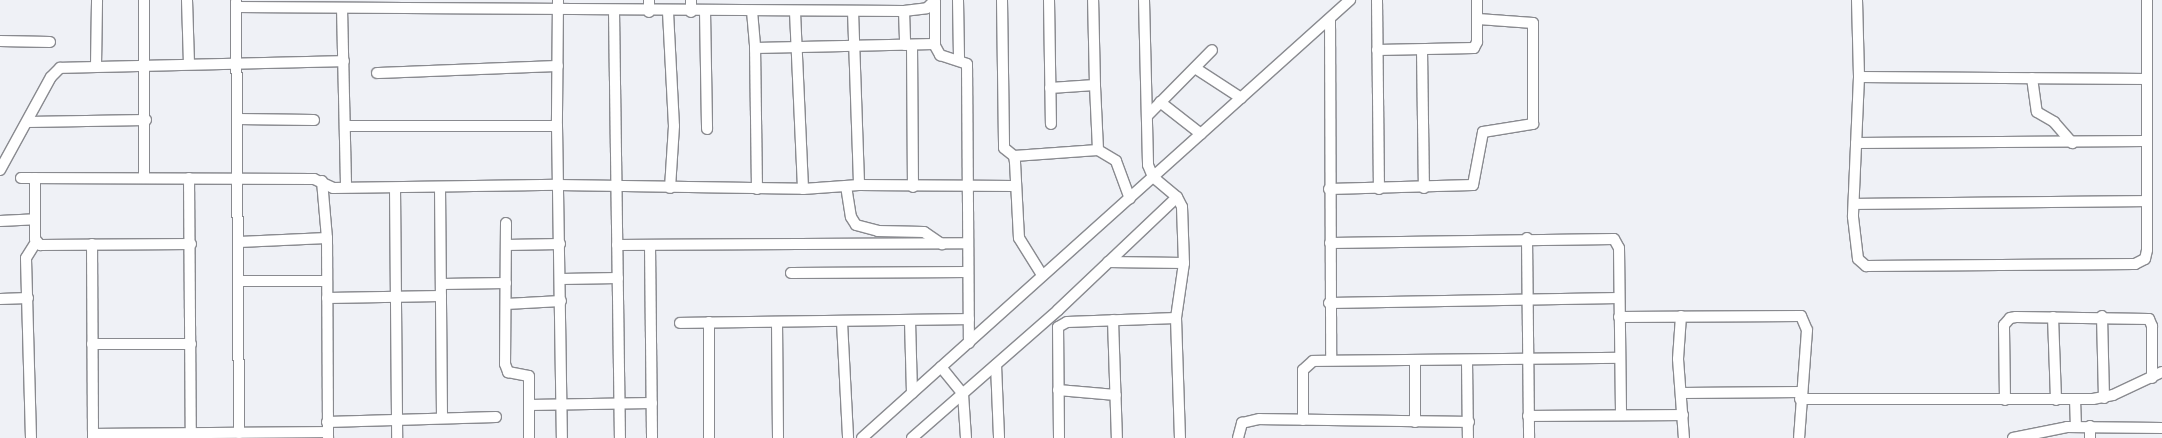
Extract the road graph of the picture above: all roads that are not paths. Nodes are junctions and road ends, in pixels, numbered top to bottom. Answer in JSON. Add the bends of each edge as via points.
{"nodes":[{"id":1,"x":97,"y":0,"type":"edge"},
{"id":2,"x":144,"y":0,"type":"edge"},
{"id":3,"x":187,"y":0,"type":"edge"},
{"id":4,"x":605,"y":0,"type":"edge"},
{"id":5,"x":649,"y":0,"type":"edge"},
{"id":6,"x":691,"y":0,"type":"edge"},
{"id":7,"x":827,"y":0,"type":"edge"},
{"id":8,"x":958,"y":0,"type":"edge"},
{"id":9,"x":1002,"y":0,"type":"edge"},
{"id":10,"x":1049,"y":0,"type":"edge"},
{"id":11,"x":1093,"y":0,"type":"edge"},
{"id":12,"x":1144,"y":0,"type":"edge"},
{"id":13,"x":1350,"y":0,"type":"edge"},
{"id":14,"x":1377,"y":0,"type":"edge"},
{"id":15,"x":1477,"y":0,"type":"edge"},
{"id":16,"x":1857,"y":0,"type":"edge"},
{"id":17,"x":2147,"y":0,"type":"edge"},
{"id":18,"x":935,"y":1,"type":"edge"},
{"id":19,"x":236,"y":3,"type":"edge"},
{"id":20,"x":292,"y":4,"type":"edge"},
{"id":21,"x":407,"y":4,"type":"edge"},
{"id":22,"x":471,"y":5,"type":"edge"},
{"id":23,"x":498,"y":5,"type":"edge"},
{"id":24,"x":558,"y":5,"type":"edge"},
{"id":25,"x":348,"y":6,"type":"edge"},
{"id":26,"x":745,"y":7,"type":"edge"},
{"id":27,"x":859,"y":7,"type":"edge"},
{"id":28,"x":909,"y":7,"type":"edge"},
{"id":29,"x":610,"y":11,"type":"junction"},
{"id":30,"x":705,"y":11,"type":"junction"},
{"id":31,"x":826,"y":11,"type":"junction"},
{"id":32,"x":649,"y":12,"type":"junction"},
{"id":33,"x":668,"y":12,"type":"junction"},
{"id":34,"x":691,"y":12,"type":"junction"},
{"id":35,"x":795,"y":12,"type":"junction"},
{"id":36,"x":1330,"y":18,"type":"junction"},
{"id":37,"x":1478,"y":19,"type":"junction"},
{"id":38,"x":0,"y":41,"type":"edge"},
{"id":39,"x":50,"y":42,"type":"dead end"},
{"id":40,"x":935,"y":44,"type":"junction"},
{"id":41,"x":855,"y":45,"type":"junction"},
{"id":42,"x":908,"y":45,"type":"junction"},
{"id":43,"x":796,"y":48,"type":"junction"},
{"id":44,"x":755,"y":49,"type":"junction"},
{"id":45,"x":1212,"y":50,"type":"dead end"},
{"id":46,"x":1377,"y":50,"type":"junction"},
{"id":47,"x":1422,"y":50,"type":"junction"},
{"id":48,"x":959,"y":60,"type":"junction"},
{"id":49,"x":344,"y":61,"type":"junction"},
{"id":50,"x":237,"y":62,"type":"junction"},
{"id":51,"x":188,"y":63,"type":"junction"},
{"id":52,"x":146,"y":64,"type":"junction"},
{"id":53,"x":96,"y":66,"type":"junction"},
{"id":54,"x":558,"y":66,"type":"junction"},
{"id":55,"x":1195,"y":68,"type":"junction"},
{"id":56,"x":377,"y":74,"type":"dead end"},
{"id":57,"x":1859,"y":77,"type":"junction"},
{"id":58,"x":2032,"y":78,"type":"junction"},
{"id":59,"x":2147,"y":79,"type":"junction"},
{"id":60,"x":1095,"y":86,"type":"junction"},
{"id":61,"x":1050,"y":88,"type":"junction"},
{"id":62,"x":1241,"y":98,"type":"junction"},
{"id":63,"x":1160,"y":102,"type":"junction"},
{"id":64,"x":1148,"y":115,"type":"junction"},
{"id":65,"x":238,"y":119,"type":"junction"},
{"id":66,"x":146,"y":120,"type":"junction"},
{"id":67,"x":314,"y":120,"type":"dead end"},
{"id":68,"x":27,"y":122,"type":"junction"},
{"id":69,"x":1051,"y":124,"type":"dead end"},
{"id":70,"x":345,"y":126,"type":"junction"},
{"id":71,"x":557,"y":126,"type":"junction"},
{"id":72,"x":707,"y":129,"type":"dead end"},
{"id":73,"x":1201,"y":134,"type":"junction"},
{"id":74,"x":2145,"y":141,"type":"junction"},
{"id":75,"x":1856,"y":143,"type":"junction"},
{"id":76,"x":2072,"y":143,"type":"junction"},
{"id":77,"x":1098,"y":150,"type":"junction"},
{"id":78,"x":1014,"y":156,"type":"junction"},
{"id":79,"x":3,"y":159,"type":"edge"},
{"id":80,"x":0,"y":170,"type":"edge"},
{"id":81,"x":144,"y":176,"type":"junction"},
{"id":82,"x":1153,"y":177,"type":"junction"},
{"id":83,"x":21,"y":178,"type":"dead end"},
{"id":84,"x":35,"y":178,"type":"junction"},
{"id":85,"x":189,"y":178,"type":"junction"},
{"id":86,"x":238,"y":180,"type":"junction"},
{"id":87,"x":322,"y":181,"type":"junction"},
{"id":88,"x":558,"y":185,"type":"junction"},
{"id":89,"x":859,"y":185,"type":"junction"},
{"id":90,"x":846,"y":186,"type":"junction"},
{"id":91,"x":970,"y":186,"type":"junction"},
{"id":92,"x":1014,"y":186,"type":"junction"},
{"id":93,"x":440,"y":187,"type":"junction"},
{"id":94,"x":913,"y":187,"type":"junction"},
{"id":95,"x":346,"y":188,"type":"junction"},
{"id":96,"x":396,"y":188,"type":"junction"},
{"id":97,"x":616,"y":188,"type":"junction"},
{"id":98,"x":670,"y":188,"type":"junction"},
{"id":99,"x":1424,"y":188,"type":"junction"},
{"id":100,"x":757,"y":189,"type":"junction"},
{"id":101,"x":803,"y":189,"type":"junction"},
{"id":102,"x":1329,"y":189,"type":"junction"},
{"id":103,"x":1379,"y":189,"type":"junction"},
{"id":104,"x":1177,"y":197,"type":"junction"},
{"id":105,"x":1130,"y":199,"type":"junction"},
{"id":106,"x":2147,"y":201,"type":"junction"},
{"id":107,"x":1854,"y":204,"type":"junction"},
{"id":108,"x":35,"y":219,"type":"junction"},
{"id":109,"x":0,"y":221,"type":"edge"},
{"id":110,"x":506,"y":223,"type":"dead end"},
{"id":111,"x":327,"y":238,"type":"junction"},
{"id":112,"x":1527,"y":238,"type":"junction"},
{"id":113,"x":36,"y":242,"type":"junction"},
{"id":114,"x":239,"y":242,"type":"junction"},
{"id":115,"x":968,"y":243,"type":"junction"},
{"id":116,"x":1330,"y":243,"type":"junction"},
{"id":117,"x":92,"y":244,"type":"junction"},
{"id":118,"x":191,"y":244,"type":"junction"},
{"id":119,"x":506,"y":244,"type":"junction"},
{"id":120,"x":560,"y":244,"type":"junction"},
{"id":121,"x":942,"y":244,"type":"junction"},
{"id":122,"x":617,"y":245,"type":"junction"},
{"id":123,"x":650,"y":245,"type":"junction"},
{"id":124,"x":1108,"y":262,"type":"junction"},
{"id":125,"x":1184,"y":263,"type":"junction"},
{"id":126,"x":968,"y":272,"type":"junction"},
{"id":127,"x":791,"y":273,"type":"dead end"},
{"id":128,"x":1042,"y":275,"type":"junction"},
{"id":129,"x":618,"y":278,"type":"junction"},
{"id":130,"x":561,"y":279,"type":"junction"},
{"id":131,"x":240,"y":281,"type":"junction"},
{"id":132,"x":327,"y":281,"type":"junction"},
{"id":133,"x":506,"y":283,"type":"junction"},
{"id":134,"x":441,"y":284,"type":"junction"},
{"id":135,"x":441,"y":296,"type":"junction"},
{"id":136,"x":395,"y":297,"type":"junction"},
{"id":137,"x":28,"y":298,"type":"junction"},
{"id":138,"x":327,"y":298,"type":"junction"},
{"id":139,"x":1619,"y":298,"type":"junction"},
{"id":140,"x":0,"y":299,"type":"edge"},
{"id":141,"x":1526,"y":301,"type":"junction"},
{"id":142,"x":561,"y":302,"type":"junction"},
{"id":143,"x":1329,"y":303,"type":"junction"},
{"id":144,"x":506,"y":304,"type":"junction"},
{"id":145,"x":1681,"y":316,"type":"junction"},
{"id":146,"x":2102,"y":316,"type":"junction"},
{"id":147,"x":1619,"y":317,"type":"junction"},
{"id":148,"x":2054,"y":317,"type":"junction"},
{"id":149,"x":1176,"y":318,"type":"junction"},
{"id":150,"x":969,"y":319,"type":"junction"},
{"id":151,"x":910,"y":320,"type":"junction"},
{"id":152,"x":1113,"y":320,"type":"junction"},
{"id":153,"x":709,"y":322,"type":"junction"},
{"id":154,"x":777,"y":322,"type":"junction"},
{"id":155,"x":842,"y":322,"type":"junction"},
{"id":156,"x":680,"y":323,"type":"dead end"},
{"id":157,"x":969,"y":343,"type":"junction"},
{"id":158,"x":92,"y":344,"type":"junction"},
{"id":159,"x":191,"y":344,"type":"junction"},
{"id":160,"x":1620,"y":358,"type":"junction"},
{"id":161,"x":1331,"y":359,"type":"junction"},
{"id":162,"x":1415,"y":360,"type":"junction"},
{"id":163,"x":1467,"y":361,"type":"junction"},
{"id":164,"x":1526,"y":361,"type":"junction"},
{"id":165,"x":996,"y":365,"type":"junction"},
{"id":166,"x":941,"y":367,"type":"junction"},
{"id":167,"x":2162,"y":372,"type":"edge"},
{"id":168,"x":2152,"y":378,"type":"junction"},
{"id":169,"x":1058,"y":390,"type":"junction"},
{"id":170,"x":912,"y":393,"type":"junction"},
{"id":171,"x":1681,"y":393,"type":"junction"},
{"id":172,"x":963,"y":394,"type":"junction"},
{"id":173,"x":1116,"y":395,"type":"junction"},
{"id":174,"x":1801,"y":396,"type":"junction"},
{"id":175,"x":2104,"y":398,"type":"junction"},
{"id":176,"x":2005,"y":400,"type":"junction"},
{"id":177,"x":2056,"y":400,"type":"junction"},
{"id":178,"x":2075,"y":400,"type":"junction"},
{"id":179,"x":620,"y":402,"type":"junction"},
{"id":180,"x":652,"y":403,"type":"junction"},
{"id":181,"x":529,"y":404,"type":"junction"},
{"id":182,"x":562,"y":404,"type":"junction"},
{"id":183,"x":1621,"y":414,"type":"junction"},
{"id":184,"x":1683,"y":415,"type":"junction"},
{"id":185,"x":1528,"y":416,"type":"junction"},
{"id":186,"x":442,"y":417,"type":"junction"},
{"id":187,"x":496,"y":417,"type":"dead end"},
{"id":188,"x":397,"y":418,"type":"junction"},
{"id":189,"x":1303,"y":420,"type":"junction"},
{"id":190,"x":1415,"y":422,"type":"junction"},
{"id":191,"x":1468,"y":422,"type":"junction"},
{"id":192,"x":2076,"y":426,"type":"junction"},
{"id":193,"x":2090,"y":426,"type":"junction"},
{"id":194,"x":2162,"y":428,"type":"edge"},
{"id":195,"x":328,"y":430,"type":"edge"},
{"id":196,"x":240,"y":433,"type":"junction"},
{"id":197,"x":2146,"y":433,"type":"edge"},
{"id":198,"x":2041,"y":434,"type":"edge"},
{"id":199,"x":191,"y":435,"type":"edge"},
{"id":200,"x":93,"y":436,"type":"edge"},
{"id":201,"x":31,"y":438,"type":"edge"},
{"id":202,"x":398,"y":438,"type":"edge"},
{"id":203,"x":529,"y":438,"type":"edge"},
{"id":204,"x":562,"y":438,"type":"edge"},
{"id":205,"x":620,"y":438,"type":"edge"},
{"id":206,"x":652,"y":438,"type":"edge"},
{"id":207,"x":709,"y":438,"type":"edge"},
{"id":208,"x":778,"y":438,"type":"edge"},
{"id":209,"x":848,"y":438,"type":"edge"},
{"id":210,"x":862,"y":438,"type":"edge"},
{"id":211,"x":916,"y":438,"type":"edge"},
{"id":212,"x":966,"y":438,"type":"edge"},
{"id":213,"x":999,"y":438,"type":"edge"},
{"id":214,"x":1059,"y":438,"type":"edge"},
{"id":215,"x":1117,"y":438,"type":"edge"},
{"id":216,"x":1180,"y":438,"type":"edge"},
{"id":217,"x":1238,"y":438,"type":"edge"},
{"id":218,"x":1468,"y":438,"type":"edge"},
{"id":219,"x":1529,"y":438,"type":"edge"},
{"id":220,"x":1684,"y":438,"type":"edge"},
{"id":221,"x":1799,"y":438,"type":"edge"},
{"id":222,"x":2014,"y":438,"type":"edge"},
{"id":223,"x":2090,"y":438,"type":"edge"}],
"edges":[{"from":1,"to":53,"type":"street"},
{"from":2,"to":52,"type":"street"},
{"from":3,"to":51,"type":"street"},
{"from":4,"to":29,"type":"street"},
{"from":5,"to":32,"type":"street"},
{"from":6,"to":34,"type":"street"},
{"from":7,"to":31,"type":"street"},
{"from":8,"to":48,"type":"street"},
{"from":9,"to":78,"type":"street","via":[[1004,148]]},
{"from":10,"to":61,"type":"street"},
{"from":11,"to":60,"type":"street"},
{"from":12,"to":64,"type":"street"},
{"from":13,"to":36,"type":"street"},
{"from":14,"to":46,"type":"street"},
{"from":15,"to":37,"type":"street"},
{"from":16,"to":57,"type":"street"},
{"from":17,"to":59,"type":"street"},
{"from":18,"to":28,"type":"street","via":[[927,8]]},
{"from":18,"to":40,"type":"street"},
{"from":19,"to":20,"type":"street"},
{"from":19,"to":50,"type":"street"},
{"from":20,"to":25,"type":"street"},
{"from":21,"to":22,"type":"street"},
{"from":21,"to":25,"type":"street"},
{"from":22,"to":23,"type":"street"},
{"from":23,"to":24,"type":"street"},
{"from":24,"to":29,"type":"street"},
{"from":24,"to":54,"type":"street"},
{"from":25,"to":49,"type":"street"},
{"from":26,"to":30,"type":"street"},
{"from":26,"to":35,"type":"street"},
{"from":26,"to":44,"type":"street"},
{"from":27,"to":28,"type":"street"},
{"from":27,"to":31,"type":"street"},
{"from":27,"to":41,"type":"street"},
{"from":28,"to":42,"type":"street"},
{"from":29,"to":32,"type":"street"},
{"from":29,"to":97,"type":"street"},
{"from":30,"to":34,"type":"street"},
{"from":30,"to":72,"type":"street"},
{"from":31,"to":35,"type":"street"},
{"from":32,"to":33,"type":"street"},
{"from":33,"to":34,"type":"street"},
{"from":33,"to":98,"type":"street","via":[[674,126]]},
{"from":35,"to":43,"type":"street"},
{"from":36,"to":62,"type":"street"},
{"from":36,"to":102,"type":"street"},
{"from":37,"to":47,"type":"street","via":[[1474,48]]},
{"from":37,"to":99,"type":"street","via":[[1534,23],[1533,124],[1483,132],[1473,185]]},
{"from":38,"to":39,"type":"street"},
{"from":40,"to":42,"type":"street"},
{"from":40,"to":48,"type":"street","via":[[940,55]]},
{"from":41,"to":42,"type":"street"},
{"from":41,"to":43,"type":"street"},
{"from":41,"to":89,"type":"street"},
{"from":42,"to":94,"type":"street"},
{"from":43,"to":44,"type":"street"},
{"from":43,"to":101,"type":"street"},
{"from":44,"to":100,"type":"street"},
{"from":45,"to":55,"type":"street"},
{"from":46,"to":47,"type":"street"},
{"from":46,"to":103,"type":"street"},
{"from":47,"to":99,"type":"street"},
{"from":48,"to":91,"type":"street","via":[[968,67]]},
{"from":49,"to":50,"type":"street"},
{"from":49,"to":70,"type":"street"},
{"from":50,"to":51,"type":"street"},
{"from":50,"to":65,"type":"street"},
{"from":51,"to":52,"type":"street"},
{"from":52,"to":53,"type":"street"},
{"from":52,"to":66,"type":"street"},
{"from":53,"to":68,"type":"street","via":[[65,67],[56,71]]},
{"from":54,"to":56,"type":"street"},
{"from":54,"to":71,"type":"street"},
{"from":55,"to":62,"type":"street"},
{"from":55,"to":63,"type":"street"},
{"from":57,"to":58,"type":"street"},
{"from":57,"to":75,"type":"street"},
{"from":58,"to":59,"type":"street"},
{"from":58,"to":76,"type":"street","via":[[2037,112],[2050,118]]},
{"from":59,"to":74,"type":"street"},
{"from":60,"to":61,"type":"street"},
{"from":60,"to":77,"type":"street"},
{"from":61,"to":69,"type":"street"},
{"from":62,"to":73,"type":"street"},
{"from":63,"to":64,"type":"street"},
{"from":63,"to":73,"type":"street"},
{"from":64,"to":82,"type":"street","via":[[1148,165]]},
{"from":65,"to":67,"type":"street"},
{"from":65,"to":86,"type":"street"},
{"from":66,"to":68,"type":"street"},
{"from":66,"to":81,"type":"street"},
{"from":68,"to":79,"type":"street"},
{"from":70,"to":71,"type":"street"},
{"from":70,"to":95,"type":"street"},
{"from":71,"to":88,"type":"street"},
{"from":73,"to":82,"type":"street"},
{"from":74,"to":76,"type":"street"},
{"from":74,"to":106,"type":"street"},
{"from":75,"to":76,"type":"street"},
{"from":75,"to":107,"type":"street"},
{"from":77,"to":78,"type":"street"},
{"from":77,"to":105,"type":"street","via":[[1116,161]]},
{"from":78,"to":92,"type":"street"},
{"from":79,"to":80,"type":"street"},
{"from":81,"to":84,"type":"street"},
{"from":81,"to":85,"type":"street"},
{"from":82,"to":104,"type":"street"},
{"from":82,"to":105,"type":"street"},
{"from":83,"to":84,"type":"street"},
{"from":84,"to":108,"type":"street"},
{"from":85,"to":86,"type":"street"},
{"from":85,"to":118,"type":"street"},
{"from":86,"to":87,"type":"street"},
{"from":86,"to":114,"type":"street"},
{"from":87,"to":95,"type":"street","via":[[329,187]]},
{"from":87,"to":111,"type":"street"},
{"from":88,"to":93,"type":"street"},
{"from":88,"to":97,"type":"street"},
{"from":88,"to":120,"type":"street"},
{"from":89,"to":90,"type":"street"},
{"from":89,"to":94,"type":"street"},
{"from":90,"to":101,"type":"street"},
{"from":90,"to":121,"type":"street","via":[[851,217],[856,225],[878,231],[924,232]]},
{"from":91,"to":92,"type":"street"},
{"from":91,"to":94,"type":"street"},
{"from":91,"to":115,"type":"street"},
{"from":92,"to":128,"type":"street","via":[[1022,247]]},
{"from":93,"to":96,"type":"street"},
{"from":93,"to":134,"type":"street"},
{"from":95,"to":96,"type":"street"},
{"from":96,"to":136,"type":"street"},
{"from":97,"to":98,"type":"street"},
{"from":97,"to":122,"type":"street"},
{"from":98,"to":100,"type":"street"},
{"from":99,"to":103,"type":"street"},
{"from":100,"to":101,"type":"street"},
{"from":102,"to":103,"type":"street"},
{"from":102,"to":116,"type":"street"},
{"from":104,"to":124,"type":"street"},
{"from":104,"to":125,"type":"street","via":[[1182,207]]},
{"from":105,"to":128,"type":"street"},
{"from":106,"to":107,"type":"street"},
{"from":106,"to":107,"type":"street","via":[[2147,255],[2141,262],[2126,264],[1866,266],[1860,263],[1855,249]]},
{"from":108,"to":109,"type":"street"},
{"from":108,"to":113,"type":"street"},
{"from":110,"to":119,"type":"street"},
{"from":111,"to":114,"type":"street"},
{"from":111,"to":132,"type":"street"},
{"from":112,"to":116,"type":"street"},
{"from":112,"to":139,"type":"street","via":[[1614,239],[1619,248]]},
{"from":112,"to":141,"type":"street"},
{"from":113,"to":117,"type":"street","via":[[43,246]]},
{"from":113,"to":137,"type":"street","via":[[26,258]]},
{"from":114,"to":131,"type":"street"},
{"from":115,"to":121,"type":"street"},
{"from":115,"to":126,"type":"street"},
{"from":116,"to":143,"type":"street"},
{"from":117,"to":118,"type":"street"},
{"from":117,"to":158,"type":"street"},
{"from":118,"to":159,"type":"street"},
{"from":119,"to":120,"type":"street"},
{"from":119,"to":133,"type":"street"},
{"from":120,"to":130,"type":"street"},
{"from":121,"to":123,"type":"street"},
{"from":122,"to":123,"type":"street"},
{"from":122,"to":129,"type":"street"},
{"from":123,"to":180,"type":"street"},
{"from":124,"to":125,"type":"street"},
{"from":124,"to":165,"type":"street"},
{"from":125,"to":149,"type":"street"},
{"from":126,"to":127,"type":"street"},
{"from":126,"to":150,"type":"street"},
{"from":128,"to":157,"type":"street"},
{"from":129,"to":130,"type":"street"},
{"from":129,"to":179,"type":"street"},
{"from":130,"to":142,"type":"street"},
{"from":131,"to":132,"type":"street"},
{"from":131,"to":196,"type":"street"},
{"from":132,"to":138,"type":"street"},
{"from":133,"to":134,"type":"street"},
{"from":133,"to":144,"type":"street"},
{"from":134,"to":135,"type":"street"},
{"from":135,"to":136,"type":"street"},
{"from":135,"to":186,"type":"street"},
{"from":136,"to":138,"type":"street"},
{"from":136,"to":188,"type":"street"},
{"from":137,"to":140,"type":"street"},
{"from":137,"to":201,"type":"street"},
{"from":138,"to":195,"type":"street"},
{"from":139,"to":141,"type":"street"},
{"from":139,"to":147,"type":"street"},
{"from":141,"to":143,"type":"street"},
{"from":141,"to":164,"type":"street"},
{"from":142,"to":144,"type":"street"},
{"from":142,"to":182,"type":"street"},
{"from":143,"to":161,"type":"street"},
{"from":144,"to":181,"type":"street","via":[[506,369],[529,376]]},
{"from":145,"to":147,"type":"street"},
{"from":145,"to":171,"type":"street","via":[[1678,337]]},
{"from":145,"to":174,"type":"street","via":[[1801,316],[1807,330],[1806,373]]},
{"from":146,"to":148,"type":"street"},
{"from":146,"to":168,"type":"street","via":[[2139,316],[2152,322]]},
{"from":146,"to":175,"type":"street"},
{"from":147,"to":160,"type":"street"},
{"from":148,"to":176,"type":"street","via":[[2016,317],[2006,322]]},
{"from":148,"to":177,"type":"street"},
{"from":149,"to":152,"type":"street"},
{"from":149,"to":216,"type":"street"},
{"from":150,"to":151,"type":"street"},
{"from":150,"to":157,"type":"street"},
{"from":151,"to":155,"type":"street"},
{"from":151,"to":170,"type":"street"},
{"from":152,"to":169,"type":"street","via":[[1067,322],[1058,327]]},
{"from":152,"to":173,"type":"street"},
{"from":153,"to":154,"type":"street"},
{"from":153,"to":156,"type":"street"},
{"from":153,"to":207,"type":"street"},
{"from":154,"to":155,"type":"street"},
{"from":154,"to":208,"type":"street"},
{"from":155,"to":209,"type":"street"},
{"from":157,"to":166,"type":"street"},
{"from":158,"to":159,"type":"street"},
{"from":158,"to":200,"type":"street"},
{"from":159,"to":199,"type":"street"},
{"from":160,"to":164,"type":"street"},
{"from":160,"to":183,"type":"street"},
{"from":161,"to":162,"type":"street"},
{"from":161,"to":189,"type":"street","via":[[1313,361],[1303,370]]},
{"from":162,"to":163,"type":"street"},
{"from":162,"to":190,"type":"street"},
{"from":163,"to":164,"type":"street"},
{"from":163,"to":191,"type":"street"},
{"from":164,"to":185,"type":"street"},
{"from":165,"to":172,"type":"street"},
{"from":165,"to":213,"type":"street"},
{"from":166,"to":170,"type":"street"},
{"from":166,"to":172,"type":"street"},
{"from":167,"to":168,"type":"street"},
{"from":168,"to":175,"type":"street"},
{"from":169,"to":173,"type":"street"},
{"from":169,"to":214,"type":"street"},
{"from":170,"to":210,"type":"street"},
{"from":171,"to":174,"type":"street"},
{"from":171,"to":184,"type":"street"},
{"from":172,"to":211,"type":"street"},
{"from":172,"to":212,"type":"street"},
{"from":173,"to":215,"type":"street"},
{"from":174,"to":176,"type":"street"},
{"from":174,"to":221,"type":"street"},
{"from":175,"to":178,"type":"street"},
{"from":176,"to":177,"type":"street"},
{"from":177,"to":178,"type":"street"},
{"from":178,"to":192,"type":"street"},
{"from":179,"to":180,"type":"street"},
{"from":179,"to":182,"type":"street"},
{"from":179,"to":205,"type":"street"},
{"from":180,"to":206,"type":"street"},
{"from":181,"to":182,"type":"street"},
{"from":181,"to":203,"type":"street"},
{"from":182,"to":204,"type":"street"},
{"from":183,"to":184,"type":"street"},
{"from":183,"to":185,"type":"street"},
{"from":184,"to":220,"type":"street"},
{"from":185,"to":219,"type":"street"},
{"from":186,"to":187,"type":"street"},
{"from":186,"to":188,"type":"street"},
{"from":188,"to":195,"type":"street"},
{"from":188,"to":202,"type":"street"},
{"from":189,"to":190,"type":"street"},
{"from":189,"to":217,"type":"street","via":[[1249,420],[1242,423]]},
{"from":190,"to":191,"type":"street"},
{"from":191,"to":218,"type":"street"},
{"from":192,"to":193,"type":"street"},
{"from":192,"to":198,"type":"street"},
{"from":193,"to":197,"type":"street"},
{"from":193,"to":223,"type":"street"},
{"from":194,"to":197,"type":"street"},
{"from":195,"to":196,"type":"street"},
{"from":196,"to":199,"type":"street"},
{"from":198,"to":222,"type":"street"},
{"from":199,"to":200,"type":"street"}]}
